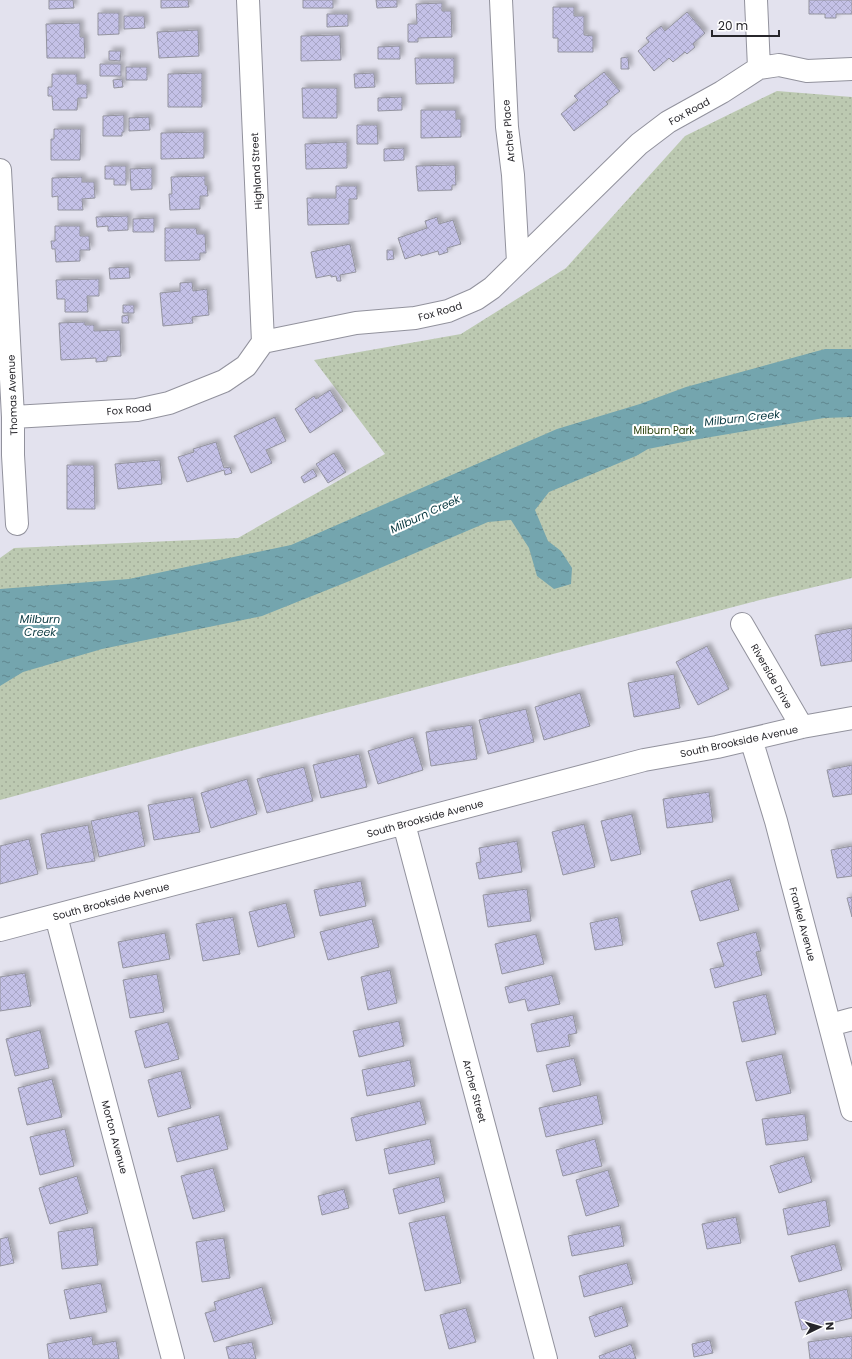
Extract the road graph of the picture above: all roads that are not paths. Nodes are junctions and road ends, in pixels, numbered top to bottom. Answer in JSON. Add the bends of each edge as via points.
{"nodes":[{"id":1,"x":248,"y":0,"type":"edge"},
{"id":2,"x":501,"y":0,"type":"edge"},
{"id":3,"x":756,"y":0,"type":"edge"},
{"id":4,"x":759,"y":68,"type":"junction"},
{"id":5,"x":852,"y":69,"type":"edge"},
{"id":6,"x":0,"y":170,"type":"edge"},
{"id":7,"x":1,"y":203,"type":"edge"},
{"id":8,"x":518,"y":262,"type":"junction"},
{"id":9,"x":264,"y":342,"type":"junction"},
{"id":10,"x":13,"y":417,"type":"junction"},
{"id":11,"x":7,"y":456,"type":"edge"},
{"id":12,"x":17,"y":524,"type":"dead end"},
{"id":13,"x":742,"y":624,"type":"dead end"},
{"id":14,"x":852,"y":718,"type":"edge"},
{"id":15,"x":802,"y":727,"type":"junction"},
{"id":16,"x":752,"y":739,"type":"junction"},
{"id":17,"x":404,"y":824,"type":"junction"},
{"id":18,"x":56,"y":916,"type":"junction"},
{"id":19,"x":0,"y":930,"type":"edge"},
{"id":20,"x":852,"y":1019,"type":"edge"},
{"id":21,"x":830,"y":1025,"type":"junction"},
{"id":22,"x":852,"y":1110,"type":"edge"},
{"id":23,"x":173,"y":1359,"type":"edge"},
{"id":24,"x":546,"y":1359,"type":"edge"}],
"edges":[{"from":1,"to":9,"type":"street","name":"Highland Street"},
{"from":2,"to":8,"type":"street","name":"Archer Place","via":[[506,127],[513,175]]},
{"from":3,"to":4,"type":"street"},
{"from":4,"to":5,"type":"street","name":"Fox Road","via":[[779,65],[807,71]]},
{"from":4,"to":8,"type":"street","name":"Fox Road","via":[[668,122],[639,144]]},
{"from":6,"to":7,"type":"street","name":"Thomas Avenue"},
{"from":7,"to":10,"type":"street","name":"Thomas Avenue"},
{"from":8,"to":9,"type":"street","name":"Fox Road","via":[[492,288],[476,299],[448,311],[415,318],[356,323]]},
{"from":9,"to":10,"type":"street","name":"Fox Road","via":[[246,366],[224,381],[169,403],[137,410]]},
{"from":10,"to":11,"type":"street","name":"Thomas Avenue"},
{"from":11,"to":12,"type":"street","name":"Thomas Avenue"},
{"from":13,"to":15,"type":"street","name":"Riverside Drive"},
{"from":14,"to":15,"type":"street","name":"South Brookside Avenue"},
{"from":15,"to":16,"type":"street","name":"South Brookside Avenue"},
{"from":16,"to":17,"type":"street","name":"South Brookside Avenue","via":[[644,760]]},
{"from":16,"to":21,"type":"street","name":"Frankel Avenue"},
{"from":17,"to":18,"type":"street","name":"South Brookside Avenue"},
{"from":17,"to":24,"type":"street","name":"Archer Street"},
{"from":18,"to":19,"type":"street","name":"South Brookside Avenue"},
{"from":18,"to":23,"type":"street","name":"Morton Avenue"},
{"from":20,"to":21,"type":"street"},
{"from":21,"to":22,"type":"street","name":"Frankel Avenue"}]}
